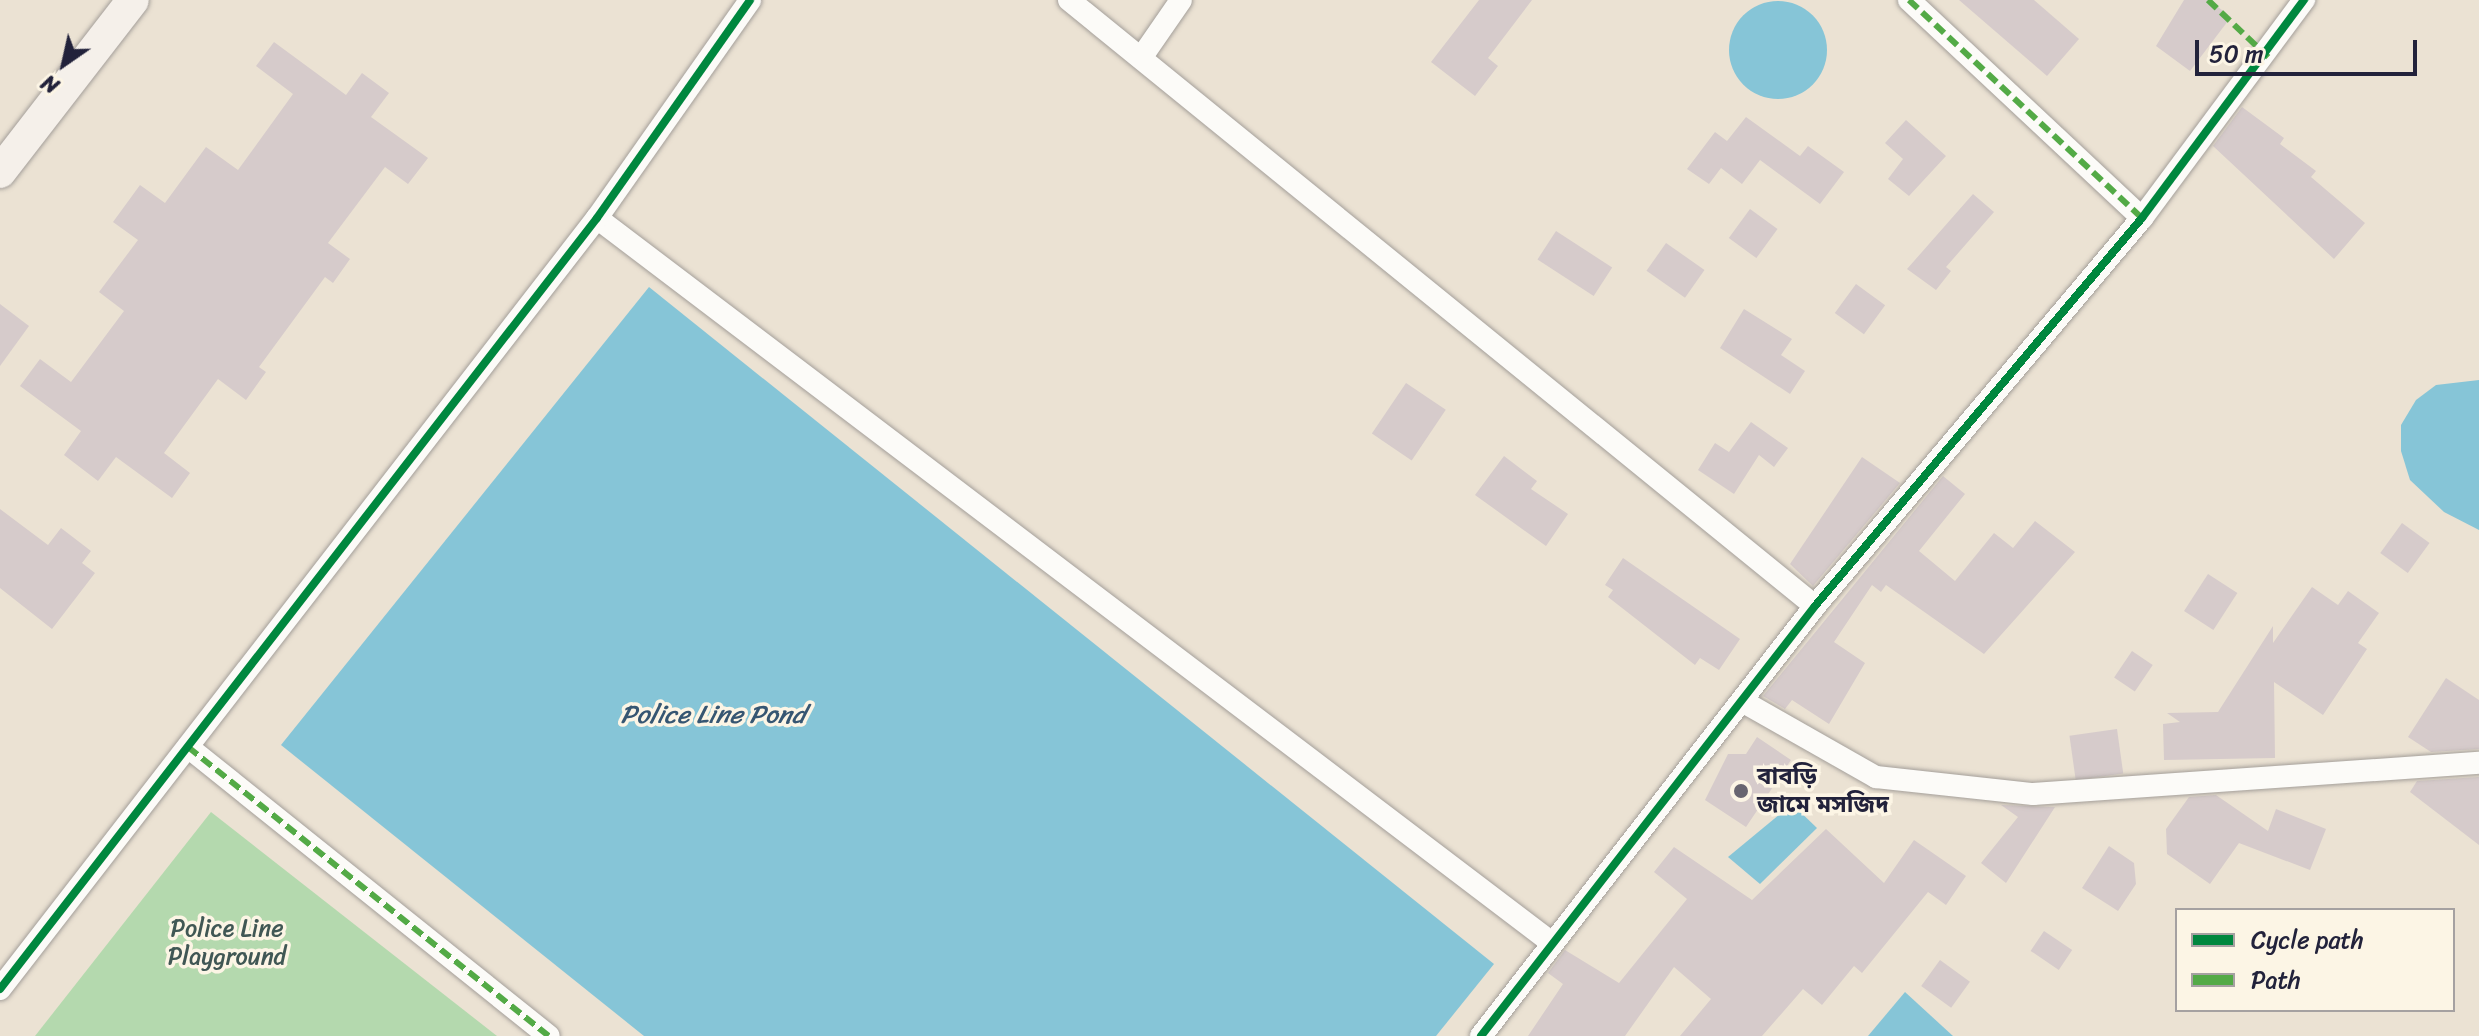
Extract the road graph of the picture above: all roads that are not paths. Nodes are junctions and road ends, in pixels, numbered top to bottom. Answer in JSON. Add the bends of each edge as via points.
{"nodes":[{"id":1,"x":133,"y":0,"type":"edge"},
{"id":2,"x":750,"y":0,"type":"edge"},
{"id":3,"x":1069,"y":0,"type":"edge"},
{"id":4,"x":1181,"y":0,"type":"edge"},
{"id":5,"x":1909,"y":0,"type":"edge"},
{"id":6,"x":2304,"y":0,"type":"edge"},
{"id":7,"x":1141,"y":58,"type":"junction"},
{"id":8,"x":0,"y":172,"type":"edge"},
{"id":9,"x":597,"y":218,"type":"junction"},
{"id":10,"x":2142,"y":218,"type":"junction"},
{"id":11,"x":1815,"y":606,"type":"junction"},
{"id":12,"x":1742,"y":701,"type":"junction"},
{"id":13,"x":188,"y":747,"type":"junction"},
{"id":14,"x":2479,"y":763,"type":"edge"},
{"id":15,"x":1552,"y":943,"type":"junction"},
{"id":16,"x":0,"y":989,"type":"edge"},
{"id":17,"x":549,"y":1036,"type":"edge"},
{"id":18,"x":1481,"y":1036,"type":"edge"}],
"edges":[{"from":1,"to":8,"type":"street"},
{"from":2,"to":9,"type":"street"},
{"from":3,"to":7,"type":"street"},
{"from":4,"to":7,"type":"street"},
{"from":5,"to":10,"type":"street"},
{"from":6,"to":10,"type":"street"},
{"from":7,"to":11,"type":"street"},
{"from":9,"to":13,"type":"street"},
{"from":9,"to":15,"type":"street"},
{"from":10,"to":11,"type":"street"},
{"from":11,"to":12,"type":"street"},
{"from":12,"to":14,"type":"street","via":[[1876,777],[2033,794]]},
{"from":12,"to":15,"type":"street"},
{"from":13,"to":16,"type":"street"},
{"from":13,"to":17,"type":"street"},
{"from":15,"to":18,"type":"street"}]}
